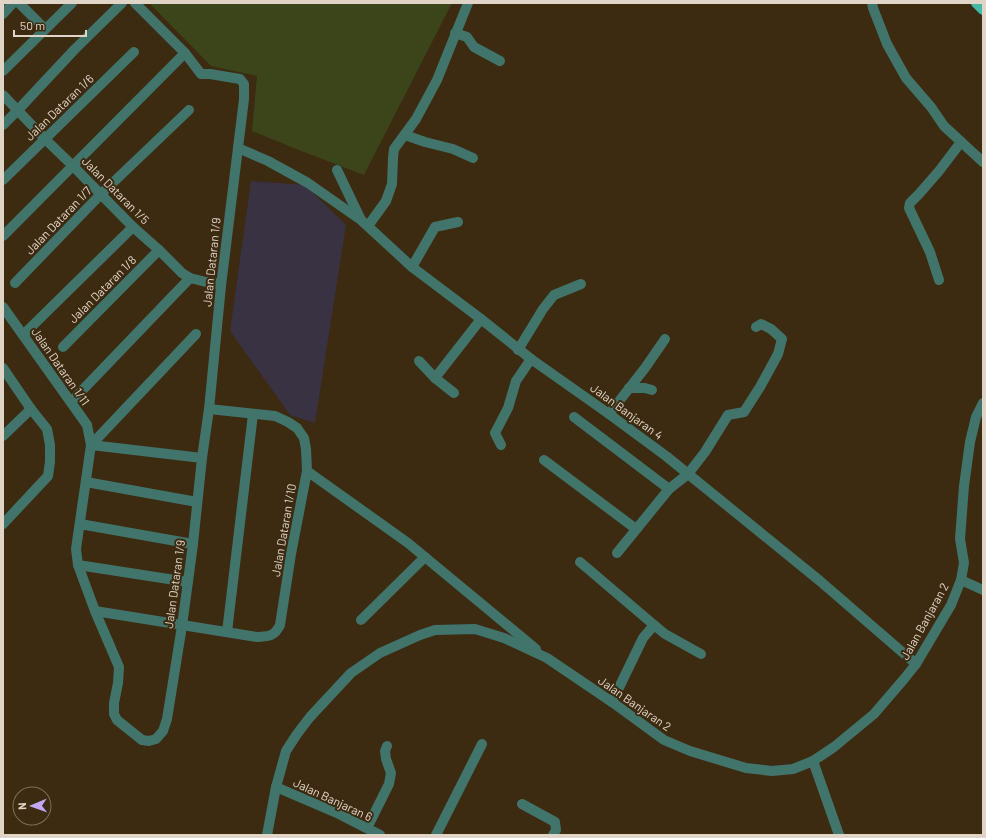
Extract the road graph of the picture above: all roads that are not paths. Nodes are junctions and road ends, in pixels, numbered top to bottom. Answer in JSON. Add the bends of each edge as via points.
{"nodes":[{"id":1,"x":14,"y":3,"type":"edge"},
{"id":2,"x":19,"y":3,"type":"edge"},
{"id":3,"x":72,"y":3,"type":"edge"},
{"id":4,"x":122,"y":3,"type":"edge"},
{"id":5,"x":135,"y":3,"type":"edge"},
{"id":6,"x":468,"y":3,"type":"edge"},
{"id":7,"x":872,"y":3,"type":"edge"},
{"id":8,"x":3,"y":14,"type":"edge"},
{"id":9,"x":45,"y":29,"type":"junction"},
{"id":10,"x":455,"y":33,"type":"junction"},
{"id":11,"x":134,"y":52,"type":"dead end"},
{"id":12,"x":185,"y":53,"type":"junction"},
{"id":13,"x":500,"y":61,"type":"dead end"},
{"id":14,"x":3,"y":71,"type":"edge"},
{"id":15,"x":3,"y":95,"type":"edge"},
{"id":16,"x":189,"y":110,"type":"dead end"},
{"id":17,"x":18,"y":111,"type":"junction"},
{"id":18,"x":3,"y":125,"type":"edge"},
{"id":19,"x":405,"y":134,"type":"junction"},
{"id":20,"x":45,"y":139,"type":"junction"},
{"id":21,"x":961,"y":142,"type":"junction"},
{"id":22,"x":238,"y":148,"type":"junction"},
{"id":23,"x":473,"y":158,"type":"dead end"},
{"id":24,"x":983,"y":162,"type":"edge"},
{"id":25,"x":73,"y":166,"type":"junction"},
{"id":26,"x":337,"y":170,"type":"dead end"},
{"id":27,"x":3,"y":180,"type":"edge"},
{"id":28,"x":101,"y":194,"type":"junction"},
{"id":29,"x":458,"y":222,"type":"dead end"},
{"id":30,"x":364,"y":223,"type":"junction"},
{"id":31,"x":133,"y":226,"type":"junction"},
{"id":32,"x":3,"y":236,"type":"edge"},
{"id":33,"x":159,"y":250,"type":"junction"},
{"id":34,"x":412,"y":267,"type":"junction"},
{"id":35,"x":190,"y":278,"type":"junction"},
{"id":36,"x":939,"y":280,"type":"dead end"},
{"id":37,"x":15,"y":283,"type":"dead end"},
{"id":38,"x":581,"y":284,"type":"dead end"},
{"id":39,"x":221,"y":286,"type":"junction"},
{"id":40,"x":3,"y":307,"type":"edge"},
{"id":41,"x":481,"y":319,"type":"junction"},
{"id":42,"x":756,"y":328,"type":"dead end"},
{"id":43,"x":22,"y":334,"type":"junction"},
{"id":44,"x":196,"y":334,"type":"dead end"},
{"id":45,"x":665,"y":339,"type":"dead end"},
{"id":46,"x":64,"y":347,"type":"dead end"},
{"id":47,"x":518,"y":350,"type":"junction"},
{"id":48,"x":531,"y":359,"type":"junction"},
{"id":49,"x":419,"y":361,"type":"dead end"},
{"id":50,"x":3,"y":368,"type":"edge"},
{"id":51,"x":435,"y":378,"type":"junction"},
{"id":52,"x":629,"y":388,"type":"junction"},
{"id":53,"x":652,"y":390,"type":"dead end"},
{"id":54,"x":454,"y":393,"type":"dead end"},
{"id":55,"x":71,"y":402,"type":"junction"},
{"id":56,"x":983,"y":402,"type":"edge"},
{"id":57,"x":31,"y":409,"type":"junction"},
{"id":58,"x":209,"y":409,"type":"junction"},
{"id":59,"x":253,"y":414,"type":"junction"},
{"id":60,"x":609,"y":414,"type":"junction"},
{"id":61,"x":574,"y":416,"type":"dead end"},
{"id":62,"x":3,"y":436,"type":"edge"},
{"id":63,"x":91,"y":444,"type":"junction"},
{"id":64,"x":502,"y":445,"type":"dead end"},
{"id":65,"x":202,"y":458,"type":"junction"},
{"id":66,"x":544,"y":460,"type":"dead end"},
{"id":67,"x":306,"y":471,"type":"junction"},
{"id":68,"x":688,"y":474,"type":"junction"},
{"id":69,"x":86,"y":482,"type":"junction"},
{"id":70,"x":669,"y":489,"type":"junction"},
{"id":71,"x":197,"y":502,"type":"junction"},
{"id":72,"x":3,"y":524,"type":"edge"},
{"id":73,"x":80,"y":524,"type":"junction"},
{"id":74,"x":636,"y":529,"type":"junction"},
{"id":75,"x":193,"y":544,"type":"junction"},
{"id":76,"x":617,"y":553,"type":"dead end"},
{"id":77,"x":424,"y":557,"type":"junction"},
{"id":78,"x":580,"y":562,"type":"dead end"},
{"id":79,"x":78,"y":565,"type":"junction"},
{"id":80,"x":961,"y":580,"type":"junction"},
{"id":81,"x":188,"y":582,"type":"junction"},
{"id":82,"x":983,"y":590,"type":"edge"},
{"id":83,"x":95,"y":611,"type":"junction"},
{"id":84,"x":361,"y":620,"type":"dead end"},
{"id":85,"x":654,"y":625,"type":"junction"},
{"id":86,"x":182,"y":626,"type":"junction"},
{"id":87,"x":227,"y":632,"type":"junction"},
{"id":88,"x":701,"y":654,"type":"dead end"},
{"id":89,"x":547,"y":658,"type":"junction"},
{"id":90,"x":916,"y":664,"type":"junction"},
{"id":91,"x":612,"y":702,"type":"junction"},
{"id":92,"x":482,"y":744,"type":"dead end"},
{"id":93,"x":387,"y":746,"type":"dead end"},
{"id":94,"x":813,"y":761,"type":"junction"},
{"id":95,"x":276,"y":787,"type":"junction"},
{"id":96,"x":522,"y":804,"type":"dead end"},
{"id":97,"x":367,"y":828,"type":"junction"},
{"id":98,"x":267,"y":835,"type":"edge"},
{"id":99,"x":380,"y":835,"type":"edge"},
{"id":100,"x":436,"y":835,"type":"edge"},
{"id":101,"x":554,"y":835,"type":"edge"},
{"id":102,"x":839,"y":835,"type":"edge"}],
"edges":[{"from":1,"to":8,"type":"street"},
{"from":2,"to":9,"type":"street"},
{"from":3,"to":9,"type":"street"},
{"from":4,"to":17,"type":"street"},
{"from":5,"to":12,"type":"street"},
{"from":6,"to":10,"type":"street"},
{"from":7,"to":21,"type":"street","via":[[887,44],[906,78],[944,126]]},
{"from":9,"to":14,"type":"street"},
{"from":10,"to":13,"type":"street","via":[[467,37],[474,47]]},
{"from":10,"to":19,"type":"street","via":[[437,80],[416,120]]},
{"from":11,"to":20,"type":"street","name":"Jalan Dataran 1/6"},
{"from":12,"to":22,"type":"street","name":"Jalan Dataran 1/9","via":[[201,74],[240,79],[244,84]]},
{"from":12,"to":25,"type":"street"},
{"from":15,"to":17,"type":"street","name":"Jalan Dataran 1/5"},
{"from":16,"to":28,"type":"street","name":"Jalan Dataran 1/7"},
{"from":17,"to":18,"type":"street"},
{"from":17,"to":20,"type":"street","name":"Jalan Dataran 1/5"},
{"from":19,"to":23,"type":"street"},
{"from":19,"to":30,"type":"street","via":[[394,149],[392,184],[386,201]]},
{"from":20,"to":25,"type":"street","name":"Jalan Dataran 1/5"},
{"from":20,"to":27,"type":"street","name":"Jalan Dataran 1/6"},
{"from":21,"to":24,"type":"street"},
{"from":21,"to":36,"type":"street","via":[[910,203],[909,208],[930,252]]},
{"from":22,"to":30,"type":"street","via":[[308,183]]},
{"from":22,"to":39,"type":"street","name":"Jalan Dataran 1/9"},
{"from":25,"to":28,"type":"street","name":"Jalan Dataran 1/5"},
{"from":25,"to":32,"type":"street"},
{"from":26,"to":30,"type":"street","name":"Jalan Banjaran 4"},
{"from":28,"to":31,"type":"street","name":"Jalan Dataran 1/5"},
{"from":28,"to":37,"type":"street","name":"Jalan Dataran 1/7"},
{"from":29,"to":34,"type":"street","via":[[435,227]]},
{"from":30,"to":34,"type":"street","name":"Jalan Banjaran 4"},
{"from":31,"to":33,"type":"street","name":"Jalan Dataran 1/5"},
{"from":31,"to":43,"type":"street"},
{"from":33,"to":35,"type":"street","name":"Jalan Dataran 1/5"},
{"from":33,"to":46,"type":"street","name":"Jalan Dataran 1/8"},
{"from":34,"to":41,"type":"street","name":"Jalan Banjaran 4"},
{"from":35,"to":39,"type":"street","name":"Jalan Dataran 1/5"},
{"from":35,"to":55,"type":"street"},
{"from":38,"to":47,"type":"street","via":[[554,294]]},
{"from":39,"to":58,"type":"street","name":"Jalan Dataran 1/9"},
{"from":40,"to":43,"type":"street","name":"Jalan Dataran 1/11"},
{"from":41,"to":47,"type":"street","name":"Jalan Banjaran 4"},
{"from":41,"to":51,"type":"street"},
{"from":42,"to":68,"type":"street","via":[[761,324],[782,339],[778,354],[744,412],[728,415]]},
{"from":43,"to":55,"type":"street","name":"Jalan Dataran 1/11"},
{"from":44,"to":63,"type":"street"},
{"from":45,"to":52,"type":"street"},
{"from":47,"to":48,"type":"street","name":"Jalan Banjaran 4"},
{"from":48,"to":60,"type":"street","name":"Jalan Banjaran 4"},
{"from":48,"to":64,"type":"street","via":[[516,382],[508,408],[495,433]]},
{"from":49,"to":51,"type":"street"},
{"from":50,"to":57,"type":"street"},
{"from":51,"to":54,"type":"street"},
{"from":52,"to":53,"type":"street"},
{"from":52,"to":60,"type":"street"},
{"from":55,"to":63,"type":"street","name":"Jalan Dataran 1/11","via":[[87,424]]},
{"from":56,"to":80,"type":"street","name":"Jalan Banjaran 2","via":[[976,417],[970,442],[964,486],[960,539],[964,563]]},
{"from":57,"to":62,"type":"street"},
{"from":57,"to":72,"type":"street","via":[[46,429],[50,445],[48,476]]},
{"from":58,"to":59,"type":"street","name":"Jalan Dataran 1/10"},
{"from":58,"to":65,"type":"street","name":"Jalan Dataran 1/9"},
{"from":59,"to":67,"type":"street","name":"Jalan Dataran 1/10","via":[[275,416],[297,428],[304,438]]},
{"from":59,"to":87,"type":"street"},
{"from":60,"to":68,"type":"street","name":"Jalan Banjaran 4"},
{"from":61,"to":70,"type":"street"},
{"from":63,"to":65,"type":"street"},
{"from":63,"to":69,"type":"street","name":"Jalan Dataran 1/9"},
{"from":65,"to":71,"type":"street","name":"Jalan Dataran 1/9"},
{"from":66,"to":74,"type":"street"},
{"from":67,"to":77,"type":"street"},
{"from":67,"to":87,"type":"street","name":"Jalan Dataran 1/10","via":[[277,632],[270,636],[257,637]]},
{"from":68,"to":70,"type":"street"},
{"from":68,"to":90,"type":"street","name":"Jalan Banjaran 4","via":[[820,581]]},
{"from":69,"to":71,"type":"street"},
{"from":69,"to":73,"type":"street","name":"Jalan Dataran 1/9"},
{"from":70,"to":74,"type":"street"},
{"from":71,"to":75,"type":"street","name":"Jalan Dataran 1/9"},
{"from":73,"to":75,"type":"street"},
{"from":73,"to":79,"type":"street","name":"Jalan Dataran 1/9","via":[[76,549]]},
{"from":74,"to":76,"type":"street"},
{"from":75,"to":81,"type":"street","name":"Jalan Dataran 1/9"},
{"from":77,"to":84,"type":"street"},
{"from":77,"to":89,"type":"street"},
{"from":78,"to":85,"type":"street"},
{"from":79,"to":81,"type":"street"},
{"from":79,"to":83,"type":"street","name":"Jalan Dataran 1/9"},
{"from":80,"to":82,"type":"street"},
{"from":80,"to":90,"type":"street","name":"Jalan Banjaran 2","via":[[951,604]]},
{"from":81,"to":86,"type":"street","name":"Jalan Dataran 1/9"},
{"from":83,"to":86,"type":"street","name":"Jalan Dataran 1/10"},
{"from":83,"to":86,"type":"street","name":"Jalan Dataran 1/9","via":[[119,667],[114,714],[117,720],[142,740],[149,741],[163,731]]},
{"from":85,"to":88,"type":"street"},
{"from":85,"to":91,"type":"street","via":[[644,638]]},
{"from":86,"to":87,"type":"street","name":"Jalan Dataran 1/10"},
{"from":89,"to":91,"type":"street","name":"Jalan Banjaran 2"},
{"from":89,"to":95,"type":"street","name":"Jalan Banjaran 2","via":[[504,638],[475,629],[435,630],[380,653],[351,673],[310,717],[286,751]]},
{"from":90,"to":94,"type":"street","name":"Jalan Banjaran 2","via":[[874,714]]},
{"from":91,"to":94,"type":"street","name":"Jalan Banjaran 2","via":[[664,740],[690,751],[746,768],[772,771],[793,769]]},
{"from":92,"to":100,"type":"street"},
{"from":93,"to":97,"type":"street","via":[[386,759],[391,773],[389,784]]},
{"from":94,"to":102,"type":"street"},
{"from":95,"to":97,"type":"street","name":"Jalan Banjaran 6"},
{"from":95,"to":98,"type":"street","name":"Jalan Banjaran 2"},
{"from":96,"to":101,"type":"street","via":[[555,822]]},
{"from":97,"to":99,"type":"street","name":"Jalan Banjaran 6"}]}
